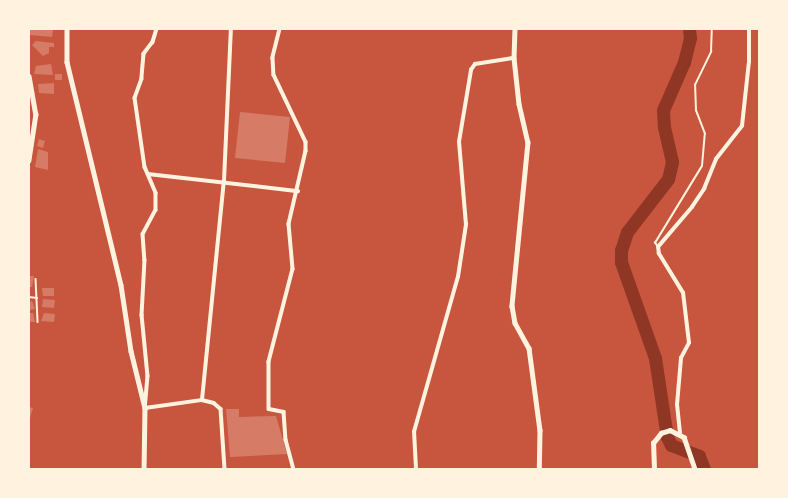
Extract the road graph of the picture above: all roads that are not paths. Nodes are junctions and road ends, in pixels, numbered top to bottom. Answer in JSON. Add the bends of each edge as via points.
{"nodes":[{"id":1,"x":67,"y":29,"type":"edge"},
{"id":2,"x":157,"y":29,"type":"edge"},
{"id":3,"x":231,"y":29,"type":"edge"},
{"id":4,"x":280,"y":29,"type":"edge"},
{"id":5,"x":515,"y":29,"type":"edge"},
{"id":6,"x":712,"y":29,"type":"edge"},
{"id":7,"x":749,"y":29,"type":"edge"},
{"id":8,"x":514,"y":58,"type":"junction"},
{"id":9,"x":29,"y":76,"type":"edge"},
{"id":10,"x":29,"y":160,"type":"edge"},
{"id":11,"x":148,"y":174,"type":"junction"},
{"id":12,"x":224,"y":181,"type":"junction"},
{"id":13,"x":298,"y":191,"type":"junction"},
{"id":14,"x":658,"y":247,"type":"junction"},
{"id":15,"x":36,"y":279,"type":"dead end"},
{"id":16,"x":29,"y":297,"type":"edge"},
{"id":17,"x":37,"y":298,"type":"junction"},
{"id":18,"x":38,"y":322,"type":"dead end"},
{"id":19,"x":202,"y":400,"type":"junction"},
{"id":20,"x":145,"y":408,"type":"junction"},
{"id":21,"x":680,"y":433,"type":"junction"},
{"id":22,"x":144,"y":469,"type":"edge"},
{"id":23,"x":225,"y":469,"type":"edge"},
{"id":24,"x":294,"y":469,"type":"edge"},
{"id":25,"x":416,"y":469,"type":"edge"},
{"id":26,"x":539,"y":469,"type":"edge"},
{"id":27,"x":654,"y":469,"type":"edge"},
{"id":28,"x":695,"y":469,"type":"edge"}],
"edges":[{"from":1,"to":20,"type":"street","via":[[67,62],[121,285],[132,358]]},
{"from":2,"to":11,"type":"street","via":[[153,42],[144,54],[142,79],[135,98]]},
{"from":3,"to":12,"type":"street"},
{"from":4,"to":13,"type":"street","via":[[272,58],[274,75],[306,142]]},
{"from":5,"to":8,"type":"street"},
{"from":6,"to":14,"type":"lane","via":[[711,52],[695,85],[696,111],[705,134],[702,166],[655,243]]},
{"from":7,"to":14,"type":"street","via":[[742,126],[716,159],[704,189],[692,207]]},
{"from":8,"to":25,"type":"street","via":[[475,64],[471,70],[459,142],[466,225],[458,278],[441,329],[414,432]]},
{"from":8,"to":26,"type":"street","via":[[519,104],[528,142],[512,306],[515,323],[529,348],[540,430]]},
{"from":9,"to":10,"type":"street","via":[[36,114]]},
{"from":11,"to":12,"type":"street"},
{"from":11,"to":20,"type":"street","via":[[155,188],[156,207],[143,234],[145,260],[142,329],[148,376]]},
{"from":12,"to":13,"type":"street"},
{"from":12,"to":19,"type":"street"},
{"from":13,"to":24,"type":"street","via":[[288,224],[293,268],[284,311],[270,355],[268,390],[269,409],[284,412],[286,440]]},
{"from":14,"to":21,"type":"street","via":[[659,254],[684,293],[689,342],[681,358],[677,405]]},
{"from":15,"to":17,"type":"lane"},
{"from":16,"to":17,"type":"lane"},
{"from":17,"to":18,"type":"lane"},
{"from":19,"to":20,"type":"street"},
{"from":19,"to":23,"type":"street","via":[[214,403],[221,409]]},
{"from":20,"to":22,"type":"street"},
{"from":21,"to":27,"type":"street","via":[[670,430],[661,433],[653,443]]},
{"from":21,"to":28,"type":"street"}]}
